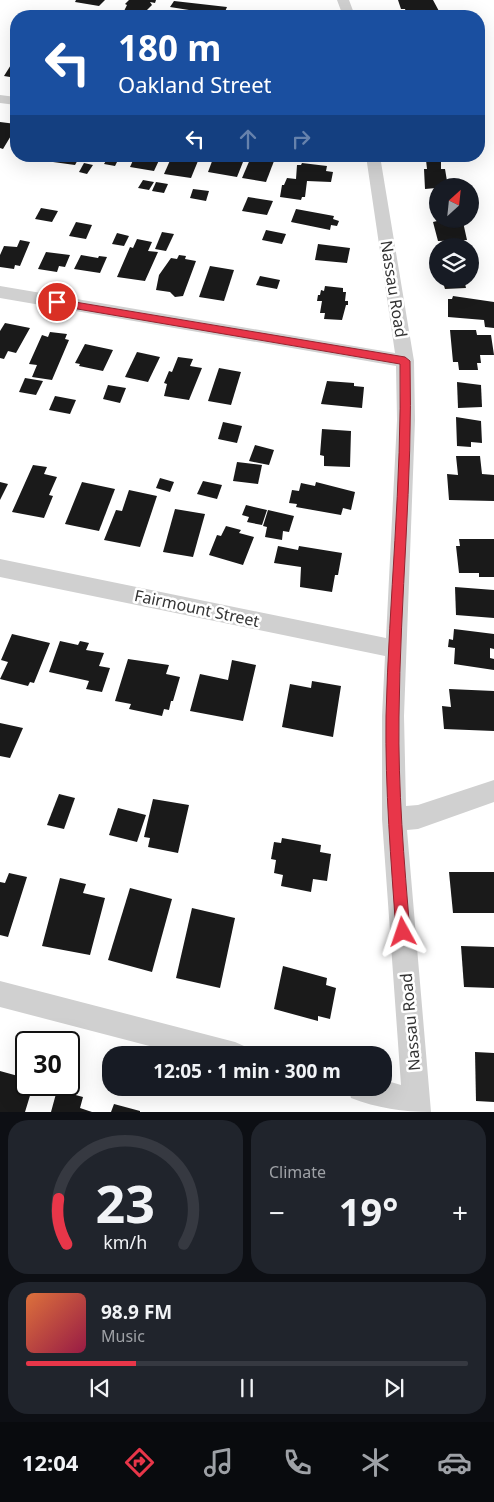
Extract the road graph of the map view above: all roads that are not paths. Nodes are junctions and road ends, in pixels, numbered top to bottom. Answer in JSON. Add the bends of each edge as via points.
{"nodes":[{"id":1,"x":374,"y":162,"type":"edge"},
{"id":2,"x":0,"y":292,"type":"edge"},
{"id":3,"x":405,"y":361,"type":"junction"},
{"id":4,"x":0,"y":568,"type":"edge"},
{"id":5,"x":395,"y":648,"type":"junction"},
{"id":6,"x":494,"y":791,"type":"edge"},
{"id":7,"x":394,"y":819,"type":"junction"},
{"id":8,"x":0,"y":994,"type":"edge"},
{"id":9,"x":201,"y":1046,"type":"edge"},
{"id":10,"x":385,"y":1096,"type":"edge"},
{"id":11,"x":417,"y":1107,"type":"edge"}],
"edges":[{"from":1,"to":3,"type":"street","name":"Nassau Road"},
{"from":2,"to":3,"type":"street"},
{"from":3,"to":5,"type":"street","name":"Nassau Road","via":[[406,420]]},
{"from":4,"to":5,"type":"street","name":"Fairmount Street"},
{"from":5,"to":7,"type":"street","name":"Nassau Road"},
{"from":6,"to":7,"type":"street","via":[[418,817]]},
{"from":7,"to":11,"type":"street","name":"Nassau Road"},
{"from":8,"to":9,"type":"street"},
{"from":10,"to":11,"type":"street"}]}
